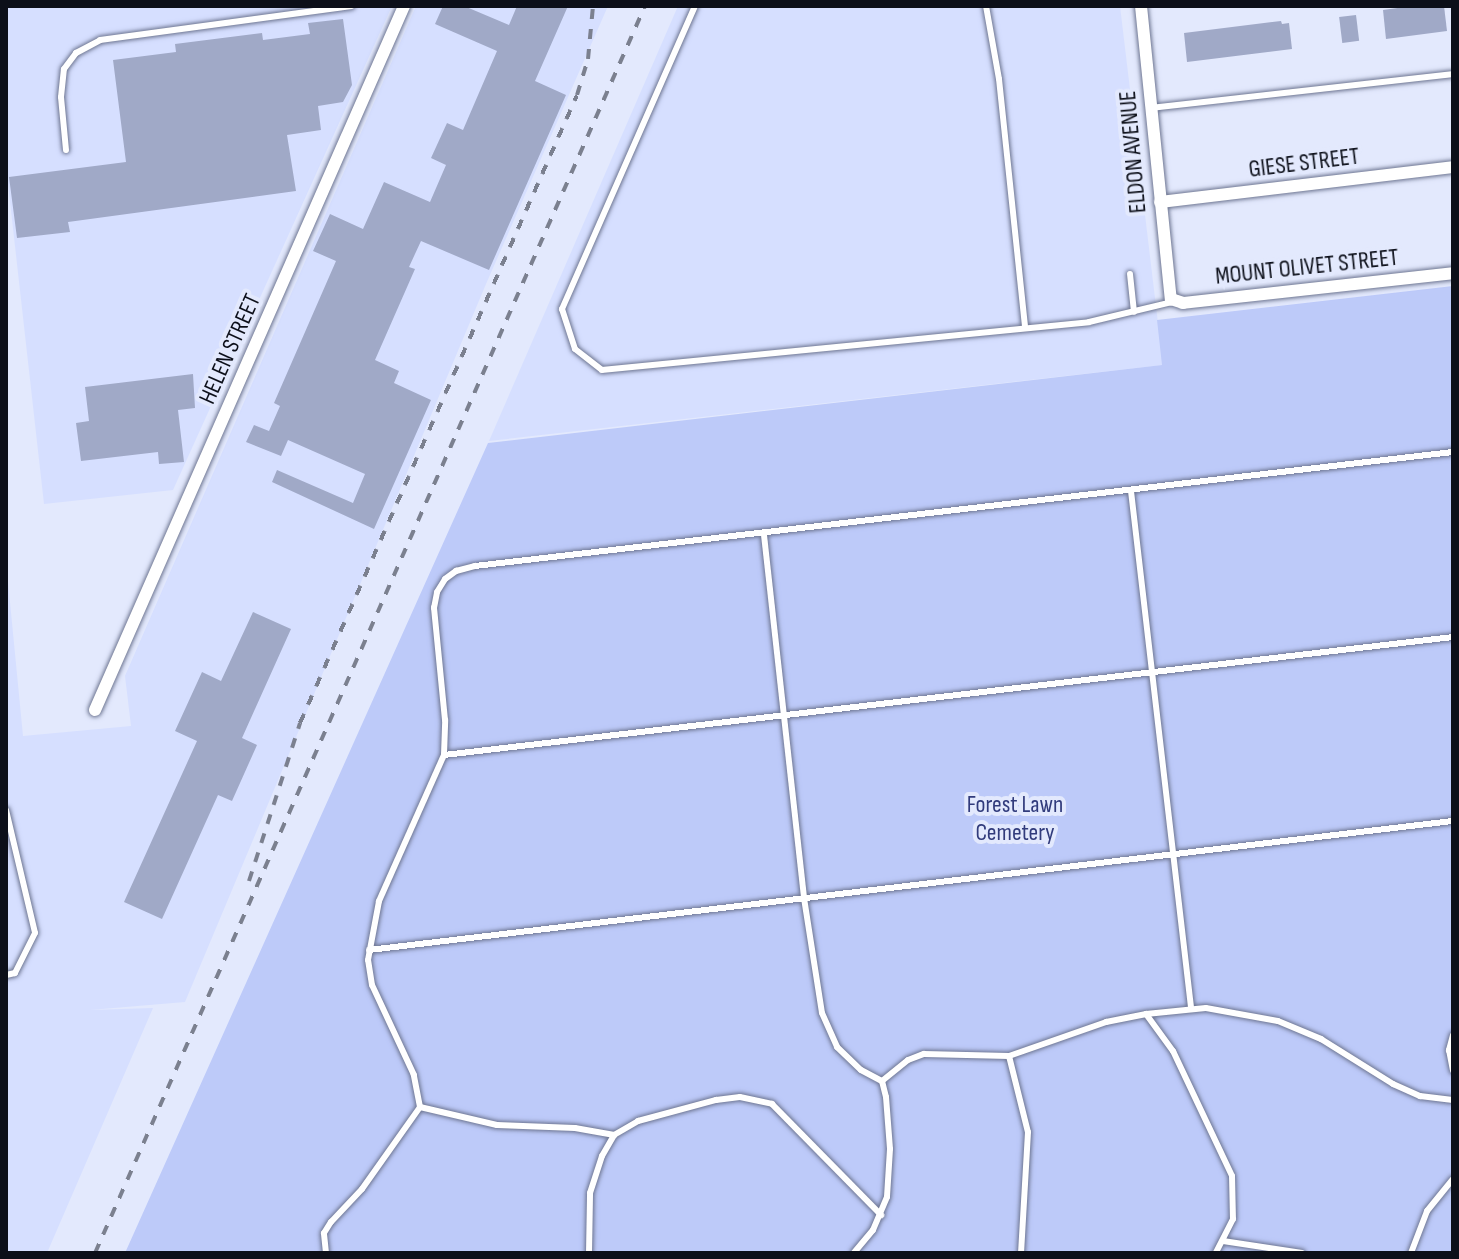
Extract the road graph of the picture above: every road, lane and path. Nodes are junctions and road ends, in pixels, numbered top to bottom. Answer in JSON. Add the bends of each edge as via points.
{"nodes":[{"id":1,"x":352,"y":6,"type":"edge"},
{"id":2,"x":404,"y":6,"type":"edge"},
{"id":3,"x":695,"y":6,"type":"edge"},
{"id":4,"x":986,"y":6,"type":"edge"},
{"id":5,"x":1145,"y":6,"type":"edge"},
{"id":6,"x":1453,"y":74,"type":"edge"},
{"id":7,"x":1151,"y":108,"type":"junction"},
{"id":8,"x":66,"y":150,"type":"dead end"},
{"id":9,"x":1453,"y":167,"type":"edge"},
{"id":10,"x":1160,"y":202,"type":"junction"},
{"id":11,"x":1453,"y":273,"type":"edge"},
{"id":12,"x":1130,"y":274,"type":"dead end"},
{"id":13,"x":1172,"y":298,"type":"junction"},
{"id":14,"x":1134,"y":312,"type":"junction"},
{"id":15,"x":1025,"y":326,"type":"junction"},
{"id":16,"x":1453,"y":452,"type":"edge"},
{"id":17,"x":1131,"y":491,"type":"junction"},
{"id":18,"x":764,"y":535,"type":"junction"},
{"id":19,"x":1453,"y":637,"type":"edge"},
{"id":20,"x":1155,"y":670,"type":"junction"},
{"id":21,"x":95,"y":710,"type":"dead end"},
{"id":22,"x":783,"y":716,"type":"junction"},
{"id":23,"x":444,"y":755,"type":"junction"},
{"id":24,"x":6,"y":810,"type":"edge"},
{"id":25,"x":1453,"y":821,"type":"edge"},
{"id":26,"x":1175,"y":852,"type":"junction"},
{"id":27,"x":804,"y":898,"type":"junction"},
{"id":28,"x":369,"y":950,"type":"junction"},
{"id":29,"x":6,"y":975,"type":"edge"},
{"id":30,"x":1191,"y":1007,"type":"junction"},
{"id":31,"x":1146,"y":1014,"type":"junction"},
{"id":32,"x":1453,"y":1035,"type":"edge"},
{"id":33,"x":1009,"y":1056,"type":"junction"},
{"id":34,"x":1453,"y":1071,"type":"edge"},
{"id":35,"x":882,"y":1081,"type":"junction"},
{"id":36,"x":1453,"y":1100,"type":"edge"},
{"id":37,"x":420,"y":1107,"type":"junction"},
{"id":38,"x":614,"y":1135,"type":"junction"},
{"id":39,"x":1453,"y":1179,"type":"edge"},
{"id":40,"x":881,"y":1215,"type":"junction"},
{"id":41,"x":1223,"y":1241,"type":"junction"},
{"id":42,"x":326,"y":1253,"type":"edge"},
{"id":43,"x":589,"y":1253,"type":"edge"},
{"id":44,"x":854,"y":1253,"type":"edge"},
{"id":45,"x":1021,"y":1253,"type":"edge"},
{"id":46,"x":1216,"y":1253,"type":"edge"},
{"id":47,"x":1302,"y":1253,"type":"edge"},
{"id":48,"x":1411,"y":1253,"type":"edge"}],
"edges":[{"from":1,"to":8,"type":"lane","via":[[100,40],[76,53],[64,69]]},
{"from":2,"to":21,"type":"street","name":"HELEN STREET"},
{"from":3,"to":15,"type":"lane","via":[[562,309],[575,349],[602,370]]},
{"from":4,"to":15,"type":"lane","via":[[999,79]]},
{"from":5,"to":7,"type":"street","name":"ELDON AVENUE"},
{"from":6,"to":7,"type":"lane"},
{"from":7,"to":10,"type":"street","name":"ELDON AVENUE"},
{"from":9,"to":10,"type":"street","name":"GIESE STREET"},
{"from":10,"to":13,"type":"street","name":"ELDON AVENUE"},
{"from":11,"to":13,"type":"street","name":"MOUNT OLIVET STREET"},
{"from":12,"to":14,"type":"lane"},
{"from":13,"to":14,"type":"lane"},
{"from":14,"to":15,"type":"lane","via":[[1089,322]]},
{"from":16,"to":17,"type":"lane"},
{"from":17,"to":18,"type":"lane"},
{"from":17,"to":20,"type":"lane"},
{"from":18,"to":22,"type":"lane"},
{"from":18,"to":23,"type":"lane","via":[[456,571],[437,592],[434,608]]},
{"from":19,"to":20,"type":"lane"},
{"from":20,"to":22,"type":"lane"},
{"from":20,"to":26,"type":"lane"},
{"from":22,"to":23,"type":"lane"},
{"from":22,"to":27,"type":"lane"},
{"from":23,"to":28,"type":"lane","via":[[379,901]]},
{"from":24,"to":29,"type":"lane","via":[[35,933],[15,973]]},
{"from":25,"to":26,"type":"lane"},
{"from":26,"to":27,"type":"lane"},
{"from":26,"to":30,"type":"lane"},
{"from":27,"to":28,"type":"lane"},
{"from":27,"to":35,"type":"lane","via":[[828,1032],[847,1059]]},
{"from":28,"to":37,"type":"lane","via":[[372,985],[414,1075]]},
{"from":30,"to":31,"type":"lane"},
{"from":30,"to":36,"type":"lane","via":[[1278,1021],[1321,1039],[1393,1084],[1420,1096]]},
{"from":31,"to":33,"type":"lane","via":[[1106,1022]]},
{"from":31,"to":41,"type":"lane","via":[[1173,1051],[1227,1159],[1235,1199]]},
{"from":32,"to":34,"type":"lane"},
{"from":33,"to":35,"type":"lane","via":[[924,1054]]},
{"from":33,"to":45,"type":"lane","via":[[1028,1132]]},
{"from":35,"to":40,"type":"lane","via":[[890,1149]]},
{"from":37,"to":38,"type":"lane","via":[[497,1125]]},
{"from":37,"to":42,"type":"lane","via":[[362,1189],[331,1222],[324,1233]]},
{"from":38,"to":40,"type":"lane","via":[[638,1121],[716,1100],[758,1098],[786,1115]]},
{"from":38,"to":43,"type":"lane","via":[[590,1193]]},
{"from":39,"to":48,"type":"lane","via":[[1427,1211]]},
{"from":40,"to":44,"type":"lane"},
{"from":41,"to":46,"type":"lane"},
{"from":41,"to":47,"type":"lane"}]}
